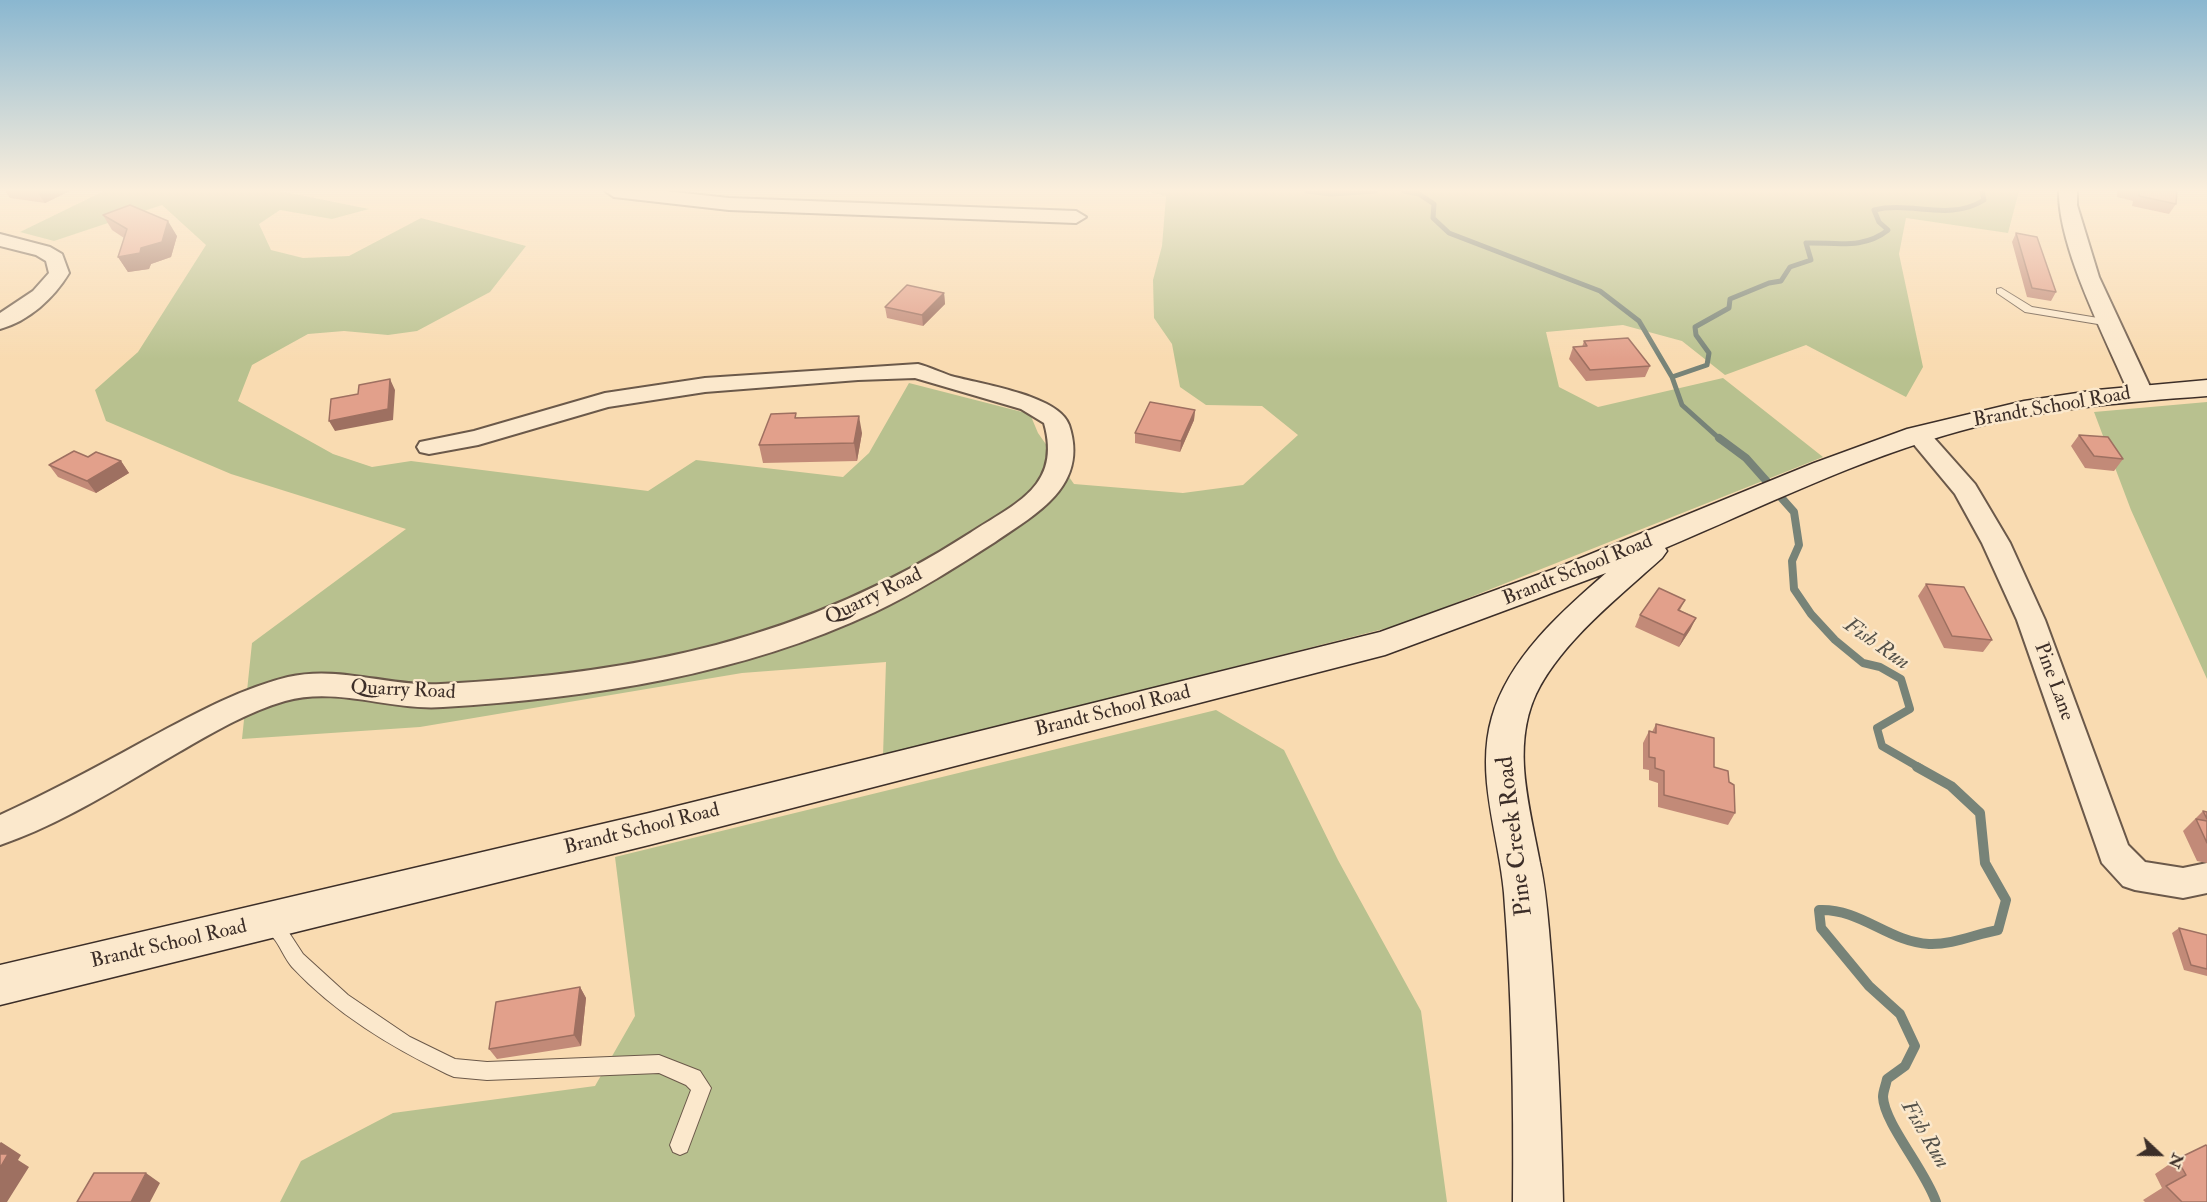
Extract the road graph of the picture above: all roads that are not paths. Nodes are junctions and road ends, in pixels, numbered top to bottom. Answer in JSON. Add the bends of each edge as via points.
{"nodes":[{"id":1,"x":28,"y":247,"type":"edge"},
{"id":2,"x":2080,"y":247,"type":"edge"},
{"id":3,"x":2001,"y":291,"type":"dead end"},
{"id":4,"x":0,"y":322,"type":"edge"},
{"id":5,"x":2110,"y":323,"type":"junction"},
{"id":6,"x":2207,"y":388,"type":"edge"},
{"id":7,"x":2141,"y":393,"type":"junction"},
{"id":8,"x":1918,"y":435,"type":"junction"},
{"id":9,"x":429,"y":447,"type":"dead end"},
{"id":10,"x":1671,"y":534,"type":"junction"},
{"id":11,"x":0,"y":831,"type":"edge"},
{"id":12,"x":2207,"y":878,"type":"edge"},
{"id":13,"x":266,"y":921,"type":"junction"},
{"id":14,"x":0,"y":985,"type":"edge"},
{"id":15,"x":680,"y":1145,"type":"dead end"},
{"id":16,"x":1538,"y":1202,"type":"edge"}],
"edges":[{"from":1,"to":4,"type":"street","via":[[55,258],[59,273],[48,291]]},
{"from":2,"to":5,"type":"street"},
{"from":3,"to":5,"type":"lane","via":[[2029,310]]},
{"from":5,"to":7,"type":"street"},
{"from":6,"to":7,"type":"street","name":"Brandt School Road"},
{"from":7,"to":8,"type":"street","name":"Brandt School Road","via":[[2014,410]]},
{"from":8,"to":10,"type":"street","name":"Brandt School Road"},
{"from":8,"to":12,"type":"street","name":"Pine Lane","via":[[1966,490],[1996,543],[2031,620],[2114,853],[2135,875],[2182,884]]},
{"from":9,"to":11,"type":"street","name":"Quarry Road","via":[[478,438],[605,400],[663,390],[918,371],[1042,410],[1055,419],[1062,457],[1060,474],[1020,512],[953,557],[863,606],[803,631],[600,681],[533,690],[418,696],[309,684],[288,688],[218,714]]},
{"from":10,"to":13,"type":"street","name":"Brandt School Road","via":[[1485,609],[1385,643]]},
{"from":10,"to":16,"type":"street","name":"Pine Creek Road","via":[[1601,595],[1539,661],[1519,694],[1504,749],[1505,785],[1523,888],[1537,1094]]},
{"from":13,"to":14,"type":"street","name":"Brandt School Road"},
{"from":13,"to":15,"type":"lane","via":[[280,933],[297,960],[342,1000],[403,1043],[454,1068],[487,1071],[659,1065],[693,1078],[701,1088]]}]}
